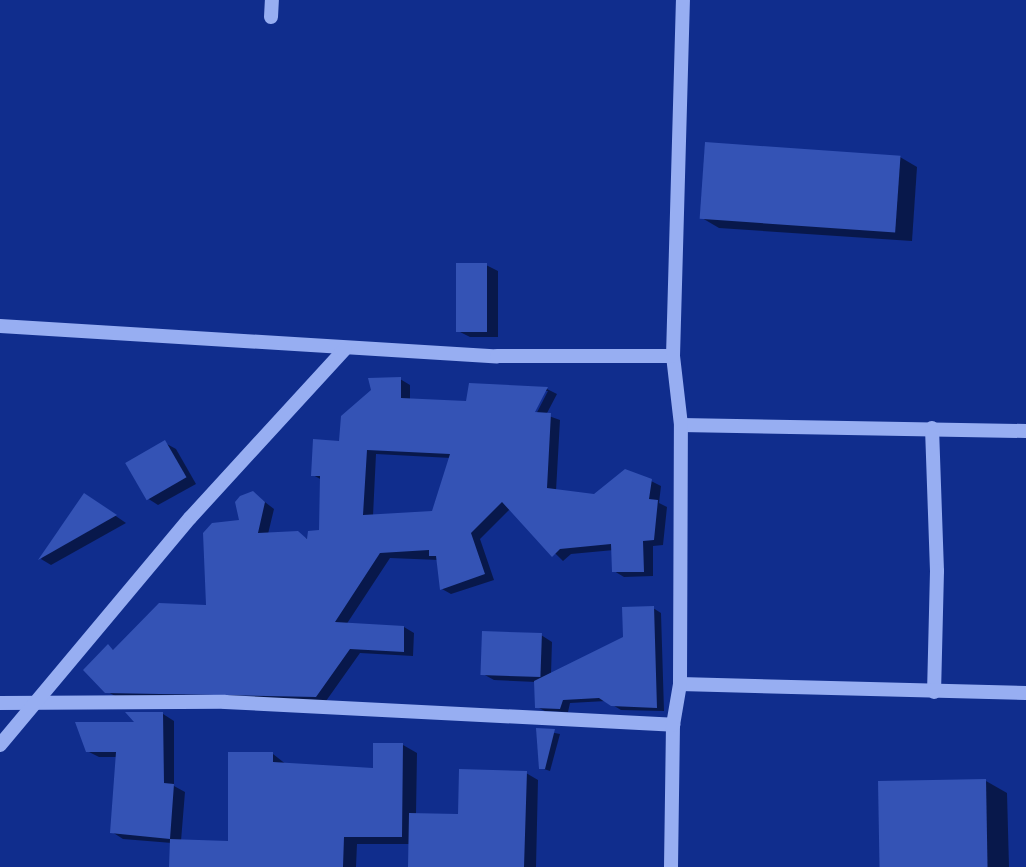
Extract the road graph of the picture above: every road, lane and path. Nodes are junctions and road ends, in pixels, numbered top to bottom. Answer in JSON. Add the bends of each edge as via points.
{"nodes":[{"id":1,"x":272,"y":0,"type":"edge"},
{"id":2,"x":683,"y":0,"type":"edge"},
{"id":3,"x":271,"y":17,"type":"dead end"},
{"id":4,"x":0,"y":326,"type":"edge"},
{"id":5,"x":345,"y":349,"type":"junction"},
{"id":6,"x":673,"y":356,"type":"junction"},
{"id":7,"x":681,"y":425,"type":"junction"},
{"id":8,"x":932,"y":428,"type":"junction"},
{"id":9,"x":1026,"y":431,"type":"edge"},
{"id":10,"x":680,"y":684,"type":"junction"},
{"id":11,"x":934,"y":692,"type":"junction"},
{"id":12,"x":1026,"y":693,"type":"edge"},
{"id":13,"x":0,"y":703,"type":"edge"},
{"id":14,"x":30,"y":704,"type":"junction"},
{"id":15,"x":673,"y":725,"type":"junction"},
{"id":16,"x":0,"y":745,"type":"edge"},
{"id":17,"x":671,"y":867,"type":"edge"}],
"edges":[{"from":1,"to":3,"type":"street"},
{"from":2,"to":6,"type":"street"},
{"from":4,"to":5,"type":"street"},
{"from":5,"to":6,"type":"street"},
{"from":5,"to":14,"type":"street"},
{"from":6,"to":7,"type":"street"},
{"from":7,"to":8,"type":"street"},
{"from":7,"to":10,"type":"street"},
{"from":8,"to":9,"type":"street"},
{"from":8,"to":11,"type":"street"},
{"from":10,"to":11,"type":"street"},
{"from":10,"to":15,"type":"street"},
{"from":11,"to":12,"type":"street"},
{"from":13,"to":14,"type":"street"},
{"from":14,"to":15,"type":"street","via":[[225,702]]},
{"from":14,"to":16,"type":"street"},
{"from":15,"to":17,"type":"street"}]}
